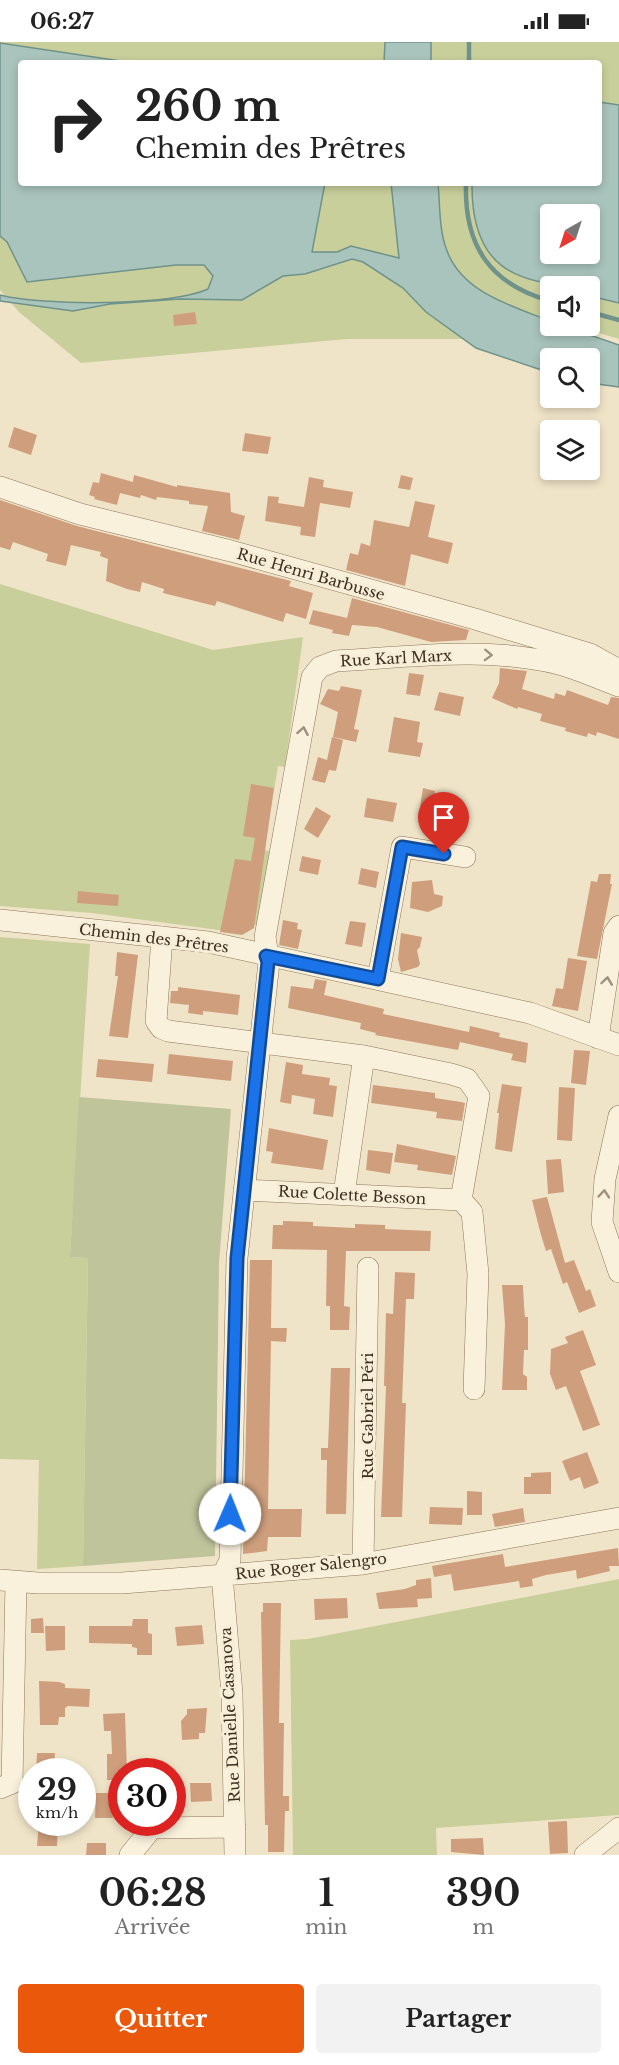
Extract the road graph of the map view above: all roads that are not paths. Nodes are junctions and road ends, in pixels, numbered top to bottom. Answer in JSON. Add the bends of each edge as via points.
{"nodes":[{"id":1,"x":0,"y":487,"type":"edge"},
{"id":2,"x":619,"y":670,"type":"edge"},
{"id":3,"x":619,"y":686,"type":"edge"},
{"id":4,"x":465,"y":857,"type":"dead end"},
{"id":5,"x":0,"y":920,"type":"edge"},
{"id":6,"x":619,"y":926,"type":"edge"},
{"id":7,"x":162,"y":938,"type":"junction"},
{"id":8,"x":266,"y":956,"type":"junction"},
{"id":9,"x":378,"y":979,"type":"junction"},
{"id":10,"x":598,"y":1038,"type":"junction"},
{"id":11,"x":261,"y":1043,"type":"junction"},
{"id":12,"x":619,"y":1045,"type":"edge"},
{"id":13,"x":364,"y":1056,"type":"junction"},
{"id":14,"x":619,"y":1116,"type":"edge"},
{"id":15,"x":244,"y":1190,"type":"junction"},
{"id":16,"x":344,"y":1194,"type":"junction"},
{"id":17,"x":461,"y":1200,"type":"junction"},
{"id":18,"x":615,"y":1250,"type":"edge"},
{"id":19,"x":368,"y":1268,"type":"dead end"},
{"id":20,"x":619,"y":1272,"type":"edge"},
{"id":21,"x":474,"y":1389,"type":"dead end"},
{"id":22,"x":619,"y":1518,"type":"edge"},
{"id":23,"x":363,"y":1564,"type":"junction"},
{"id":24,"x":223,"y":1575,"type":"junction"},
{"id":25,"x":8,"y":1581,"type":"edge"},
{"id":26,"x":0,"y":1600,"type":"edge"},
{"id":27,"x":0,"y":1788,"type":"edge"},
{"id":28,"x":234,"y":1827,"type":"junction"},
{"id":29,"x":619,"y":1828,"type":"edge"},
{"id":30,"x":130,"y":1855,"type":"edge"},
{"id":31,"x":235,"y":1855,"type":"edge"},
{"id":32,"x":585,"y":1855,"type":"edge"}],
"edges":[{"from":1,"to":2,"type":"street","name":"Rue Henri Barbusse","via":[[80,514],[231,551],[475,619],[590,654]]},
{"from":8,"to":3,"type":"street","name":"Rue Karl Marx","one_way":true,"via":[[265,937],[312,677],[320,667],[336,661],[474,654],[522,656],[561,664]]},
{"from":4,"to":9,"type":"street","via":[[402,847]]},
{"from":5,"to":7,"type":"street","name":"Chemin des Prêtres"},
{"from":10,"to":6,"type":"street","one_way":true,"via":[[614,933]]},
{"from":7,"to":8,"type":"street","name":"Chemin des Prêtres","via":[[208,942]]},
{"from":7,"to":11,"type":"street","via":[[156,1021],[161,1028]]},
{"from":8,"to":9,"type":"street","name":"Chemin des Prêtres"},
{"from":8,"to":11,"type":"street","name":"Rue Karl Marx"},
{"from":9,"to":10,"type":"street","name":"Chemin des Prêtres","via":[[530,1013]]},
{"from":10,"to":12,"type":"street","name":"Chemin des Prêtres"},
{"from":11,"to":13,"type":"street"},
{"from":11,"to":15,"type":"street","name":"Rue Karl Marx"},
{"from":13,"to":16,"type":"street"},
{"from":13,"to":17,"type":"street","via":[[452,1074],[467,1079],[474,1087],[479,1096]]},
{"from":18,"to":14,"type":"street","one_way":true,"via":[[602,1222],[605,1179]]},
{"from":15,"to":16,"type":"street","name":"Rue Colette Besson"},
{"from":15,"to":24,"type":"street","name":"Rue Danielle Casanova","via":[[236,1287],[230,1560]]},
{"from":16,"to":17,"type":"street","name":"Rue Colette Besson"},
{"from":17,"to":21,"type":"street","via":[[472,1212],[478,1274]]},
{"from":18,"to":20,"type":"street"},
{"from":19,"to":23,"type":"street","name":"Rue Gabriel Péri"},
{"from":22,"to":23,"type":"street","name":"Rue Roger Salengro"},
{"from":23,"to":24,"type":"street","name":"Rue Roger Salengro"},
{"from":24,"to":25,"type":"street","name":"Rue Roger Salengro","via":[[122,1583]]},
{"from":24,"to":28,"type":"street","name":"Rue Danielle Casanova"},
{"from":25,"to":26,"type":"street"},
{"from":25,"to":27,"type":"street","via":[[12,1783]]},
{"from":28,"to":30,"type":"street","via":[[152,1828]]},
{"from":28,"to":31,"type":"street","name":"Rue Danielle Casanova"},
{"from":29,"to":32,"type":"street"}]}
